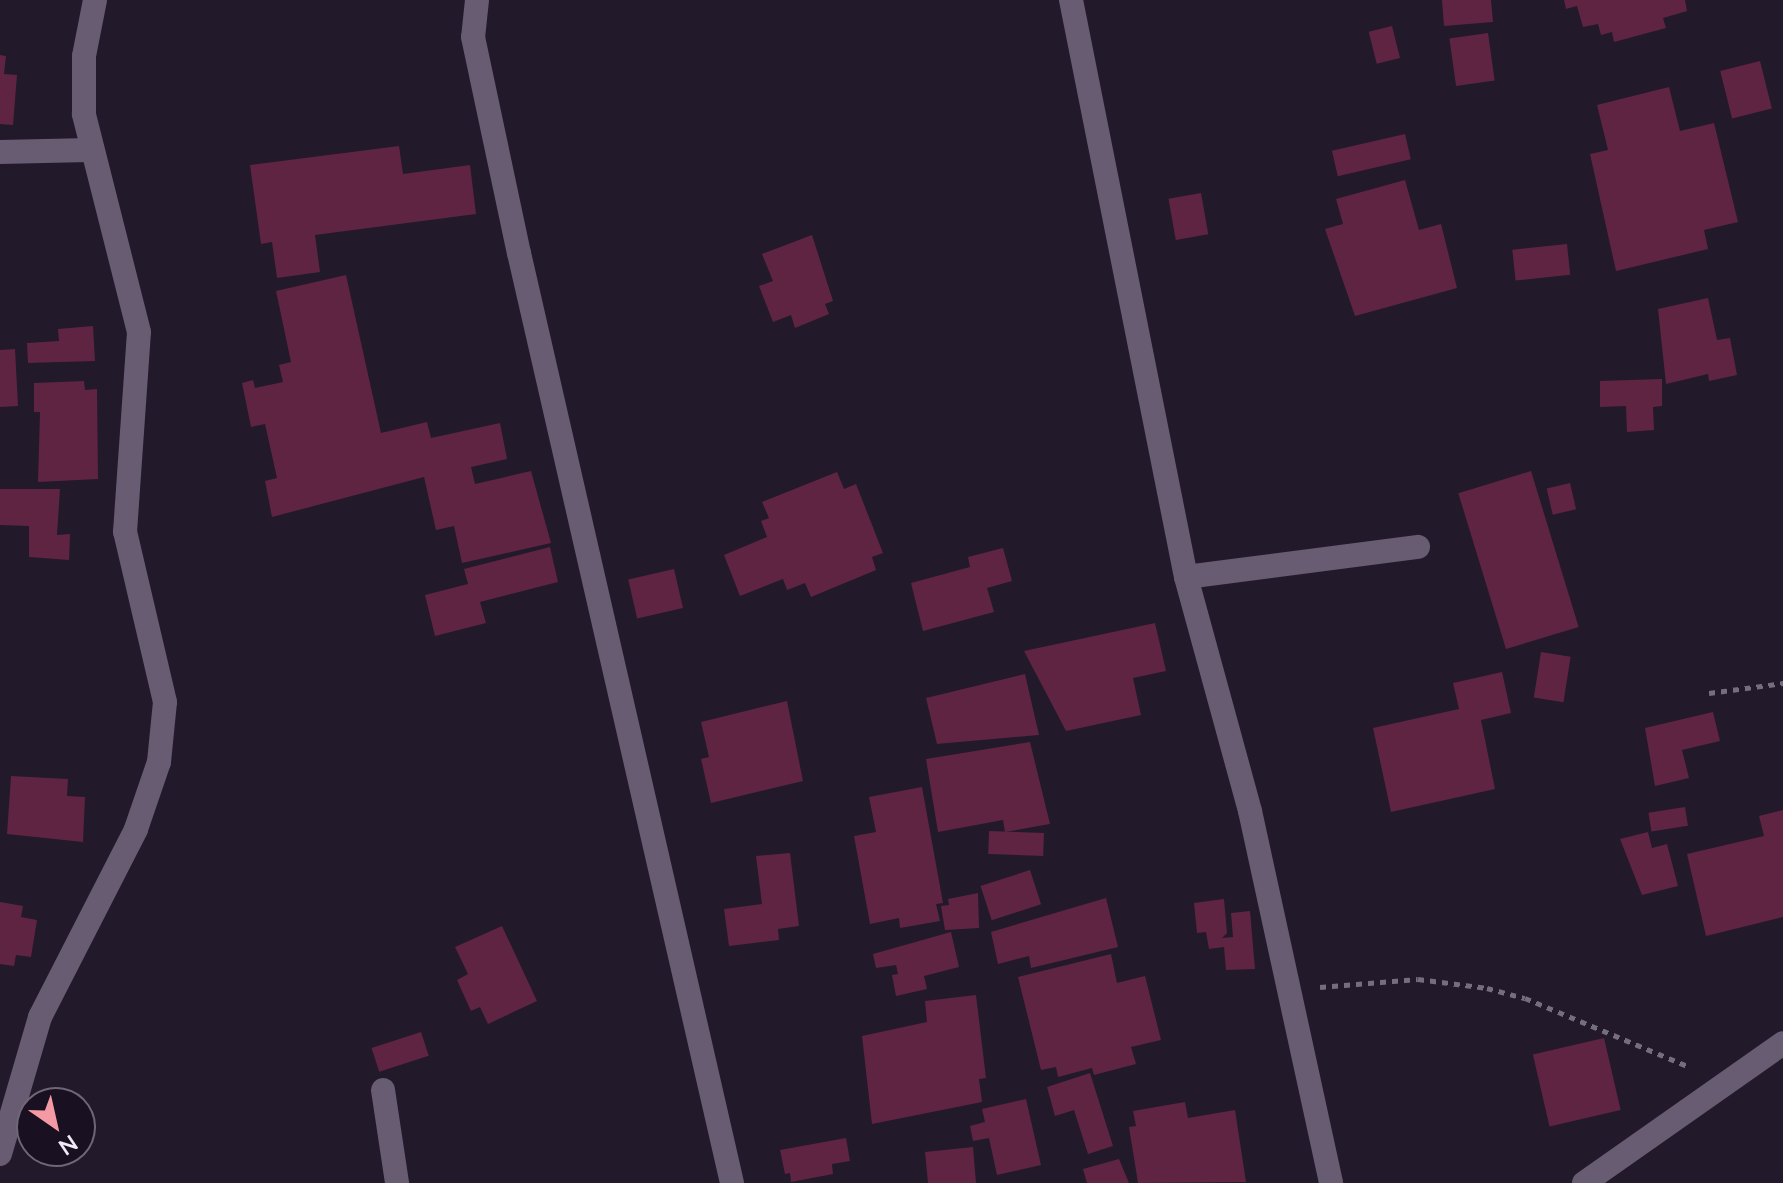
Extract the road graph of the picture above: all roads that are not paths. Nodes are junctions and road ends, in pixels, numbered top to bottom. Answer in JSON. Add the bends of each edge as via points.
{"nodes":[{"id":1,"x":95,"y":0,"type":"edge"},
{"id":2,"x":477,"y":0,"type":"edge"},
{"id":3,"x":1071,"y":0,"type":"edge"},
{"id":4,"x":90,"y":150,"type":"junction"},
{"id":5,"x":0,"y":152,"type":"edge"},
{"id":6,"x":1418,"y":547,"type":"dead end"},
{"id":7,"x":1186,"y":577,"type":"junction"},
{"id":8,"x":1783,"y":1043,"type":"edge"},
{"id":9,"x":383,"y":1090,"type":"dead end"},
{"id":10,"x":0,"y":1154,"type":"edge"},
{"id":11,"x":397,"y":1183,"type":"edge"},
{"id":12,"x":732,"y":1183,"type":"edge"},
{"id":13,"x":1331,"y":1183,"type":"edge"},
{"id":14,"x":1584,"y":1183,"type":"edge"}],
"edges":[{"from":1,"to":4,"type":"street","via":[[81,85]]},
{"from":2,"to":12,"type":"street","via":[[473,37],[519,253]]},
{"from":3,"to":7,"type":"street"},
{"from":4,"to":5,"type":"street"},
{"from":4,"to":10,"type":"street","via":[[125,264],[139,332],[125,532],[165,702],[159,762],[136,829],[40,1017]]},
{"from":6,"to":7,"type":"street"},
{"from":7,"to":13,"type":"street","via":[[1291,990]]},
{"from":8,"to":14,"type":"street"},
{"from":9,"to":11,"type":"street"}]}
